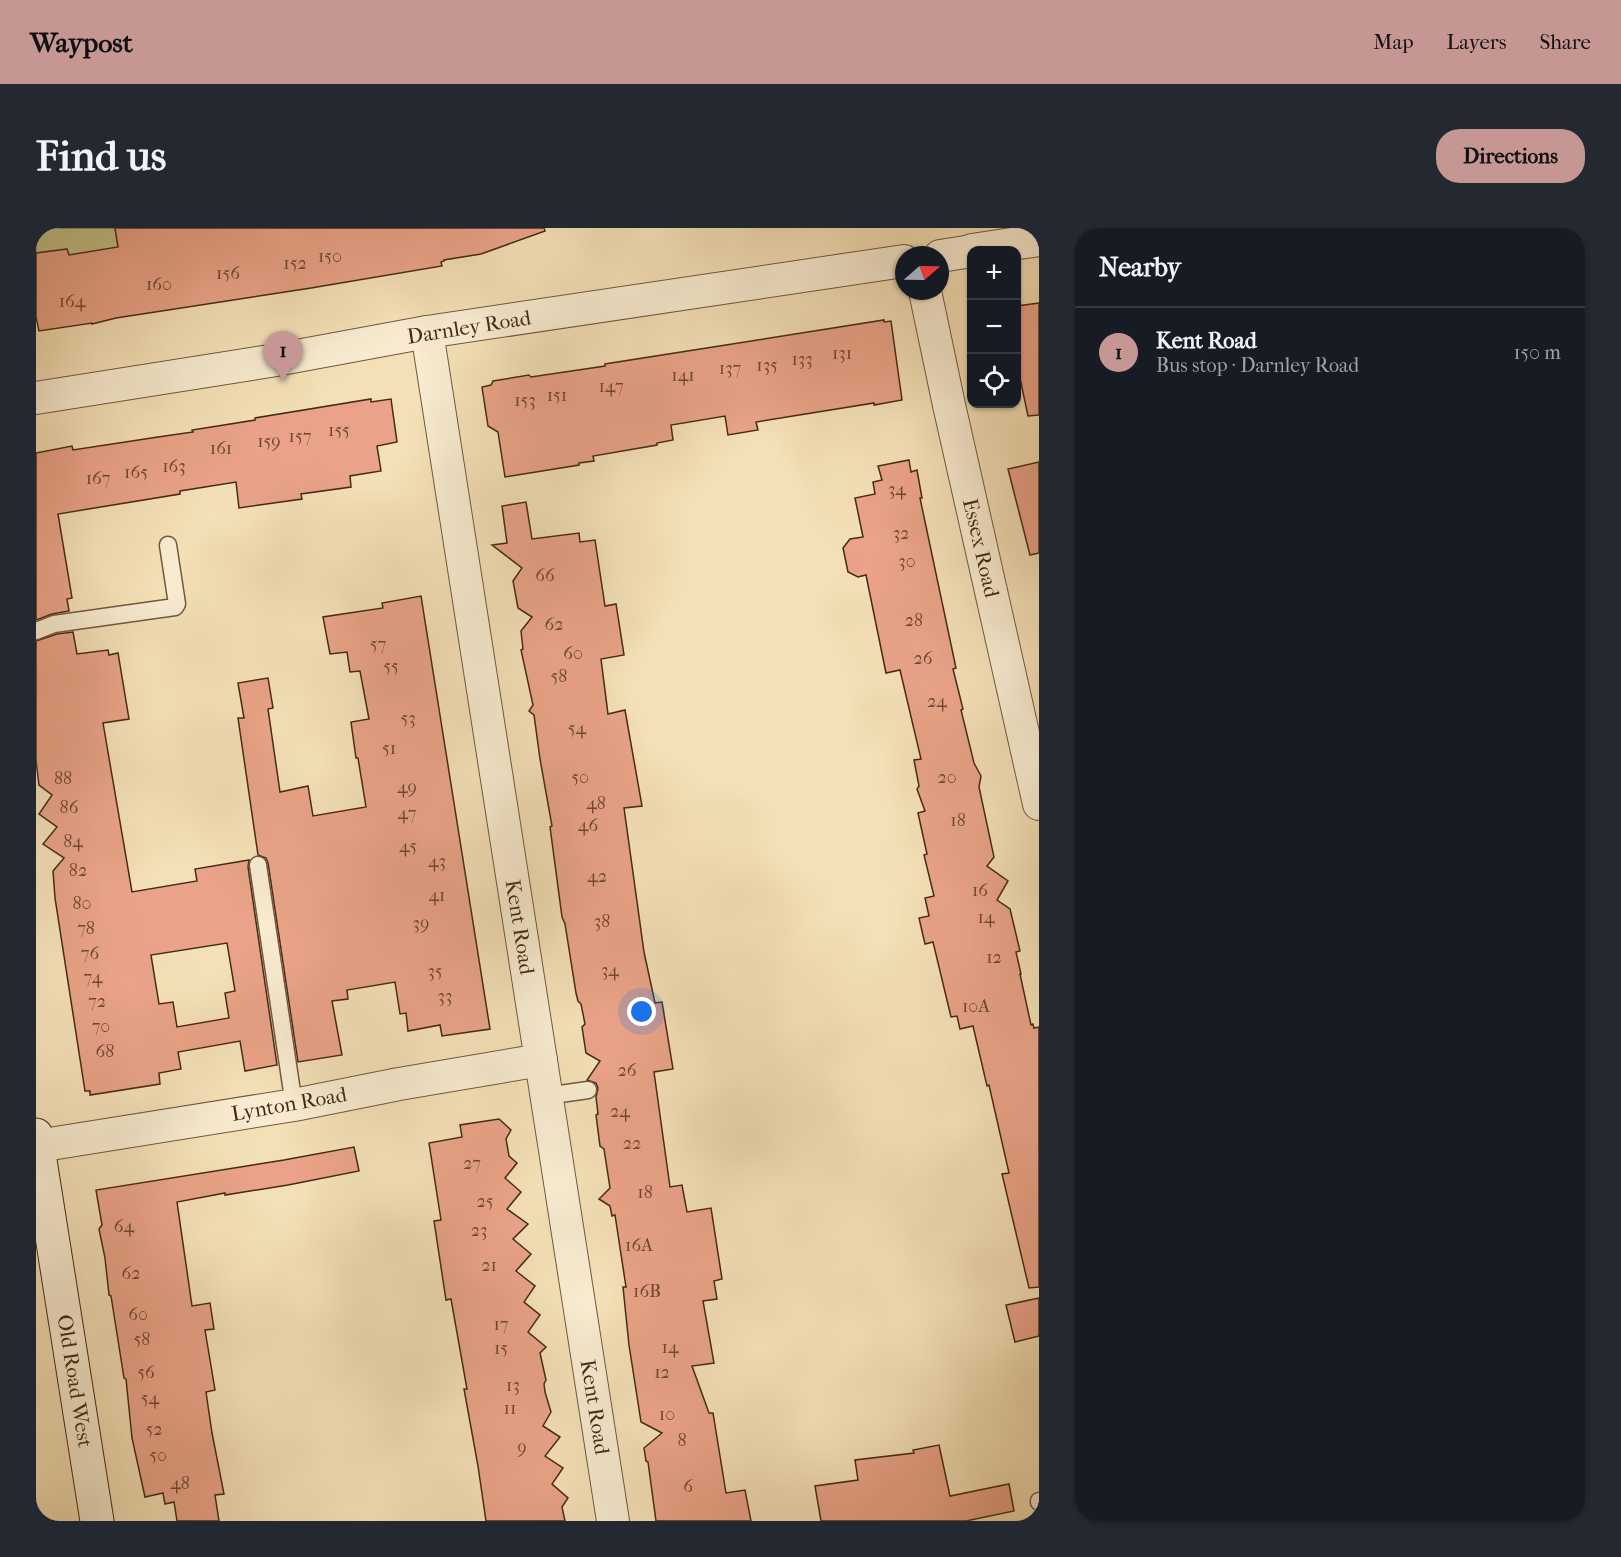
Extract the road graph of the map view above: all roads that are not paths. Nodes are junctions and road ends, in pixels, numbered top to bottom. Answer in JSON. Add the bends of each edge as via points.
{"nodes":[{"id":1,"x":1039,"y":240,"type":"edge"},
{"id":2,"x":1002,"y":246,"type":"edge"},
{"id":3,"x":967,"y":252,"type":"edge"},
{"id":4,"x":949,"y":255,"type":"edge"},
{"id":5,"x":895,"y":262,"type":"edge"},
{"id":6,"x":927,"y":300,"type":"edge"},
{"id":7,"x":427,"y":332,"type":"junction"},
{"id":8,"x":36,"y":398,"type":"edge"},
{"id":9,"x":168,"y":545,"type":"dead end"},
{"id":10,"x":36,"y":631,"type":"edge"},
{"id":11,"x":1039,"y":804,"type":"edge"},
{"id":12,"x":258,"y":865,"type":"dead end"},
{"id":13,"x":541,"y":1060,"type":"junction"},
{"id":14,"x":588,"y":1090,"type":"dead end"},
{"id":15,"x":546,"y":1096,"type":"junction"},
{"id":16,"x":294,"y":1104,"type":"junction"},
{"id":17,"x":37,"y":1140,"type":"edge"},
{"id":18,"x":97,"y":1521,"type":"edge"},
{"id":19,"x":613,"y":1521,"type":"edge"}],
"edges":[{"from":1,"to":2,"type":"street"},
{"from":3,"to":4,"type":"street"},
{"from":5,"to":7,"type":"street","name":"Darnley Road"},
{"from":6,"to":11,"type":"street","name":"Essex Road"},
{"from":7,"to":8,"type":"street","name":"Darnley Road"},
{"from":7,"to":13,"type":"street","name":"Kent Road"},
{"from":9,"to":10,"type":"lane","via":[[175,607],[54,624]]},
{"from":12,"to":16,"type":"lane"},
{"from":13,"to":15,"type":"street","name":"Kent Road"},
{"from":13,"to":16,"type":"street","name":"Lynton Road"},
{"from":14,"to":15,"type":"lane"},
{"from":15,"to":19,"type":"street","name":"Kent Road"},
{"from":16,"to":17,"type":"street","name":"Lynton Road"},
{"from":17,"to":18,"type":"main road","name":"Old Road West"}]}
